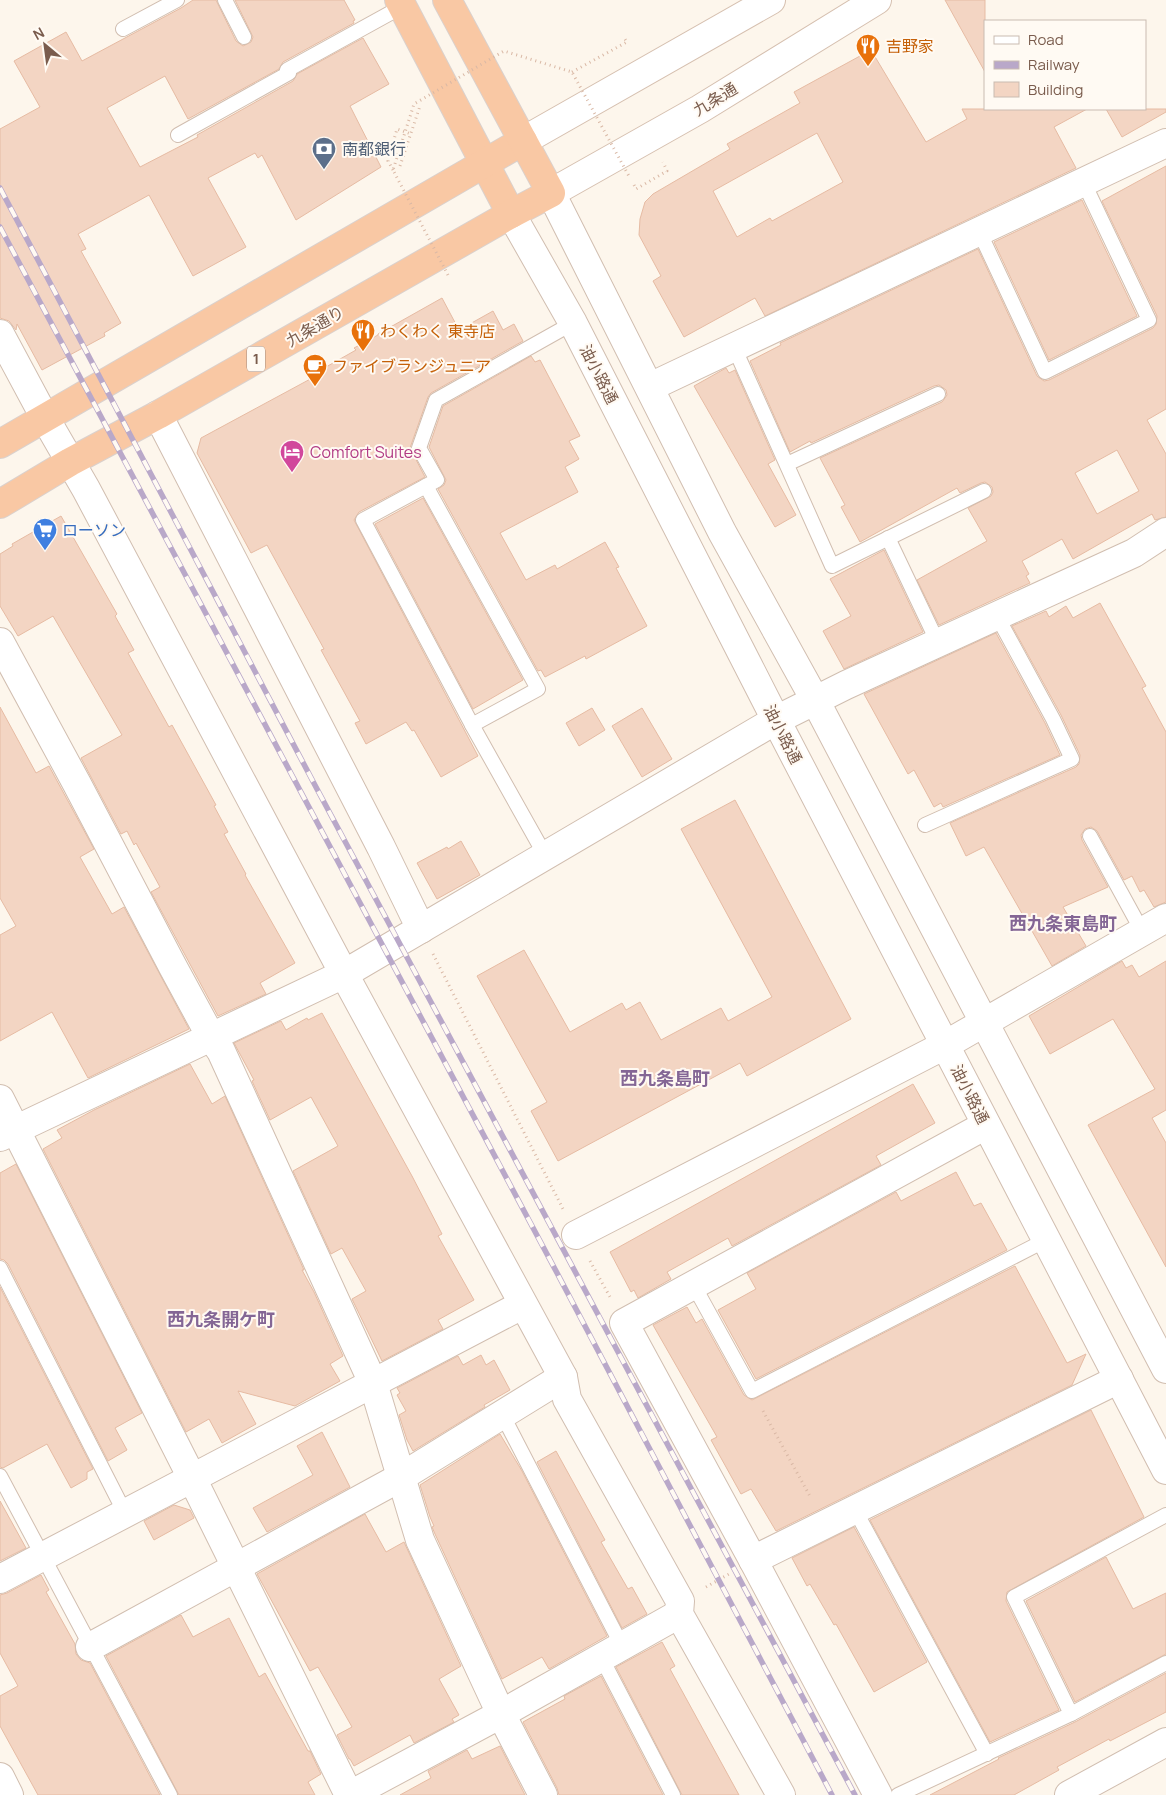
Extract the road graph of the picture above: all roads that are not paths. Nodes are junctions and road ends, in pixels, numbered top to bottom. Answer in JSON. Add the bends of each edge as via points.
{"nodes":[{"id":1,"x":177,"y":0,"type":"edge"},
{"id":2,"x":225,"y":0,"type":"edge"},
{"id":3,"x":447,"y":0,"type":"edge"},
{"id":4,"x":771,"y":0,"type":"edge"},
{"id":5,"x":877,"y":0,"type":"edge"},
{"id":6,"x":401,"y":3,"type":"edge"},
{"id":7,"x":122,"y":29,"type":"dead end"},
{"id":8,"x":244,"y":37,"type":"dead end"},
{"id":9,"x":178,"y":135,"type":"dead end"},
{"id":10,"x":522,"y":141,"type":"junction"},
{"id":11,"x":1166,"y":142,"type":"edge"},
{"id":12,"x":484,"y":162,"type":"junction"},
{"id":13,"x":1083,"y":182,"type":"junction"},
{"id":14,"x":551,"y":193,"type":"junction"},
{"id":15,"x":511,"y":214,"type":"junction"},
{"id":16,"x":979,"y":231,"type":"junction"},
{"id":17,"x":573,"y":323,"type":"junction"},
{"id":18,"x":0,"y":334,"type":"edge"},
{"id":19,"x":734,"y":347,"type":"junction"},
{"id":20,"x":650,"y":387,"type":"junction"},
{"id":21,"x":938,"y":394,"type":"dead end"},
{"id":22,"x":158,"y":416,"type":"junction"},
{"id":23,"x":46,"y":418,"type":"junction"},
{"id":24,"x":0,"y":444,"type":"edge"},
{"id":25,"x":70,"y":462,"type":"junction"},
{"id":26,"x":788,"y":464,"type":"junction"},
{"id":27,"x":426,"y":486,"type":"junction"},
{"id":28,"x":984,"y":491,"type":"dead end"},
{"id":29,"x":0,"y":504,"type":"edge"},
{"id":30,"x":1166,"y":532,"type":"edge"},
{"id":31,"x":888,"y":538,"type":"junction"},
{"id":32,"x":997,"y":616,"type":"junction"},
{"id":33,"x":0,"y":642,"type":"edge"},
{"id":34,"x":938,"y":643,"type":"junction"},
{"id":35,"x":815,"y":700,"type":"junction"},
{"id":36,"x":776,"y":720,"type":"junction"},
{"id":37,"x":472,"y":725,"type":"junction"},
{"id":38,"x":925,"y":826,"type":"dead end"},
{"id":39,"x":1090,"y":836,"type":"dead end"},
{"id":40,"x":546,"y":855,"type":"junction"},
{"id":41,"x":1166,"y":918,"type":"edge"},
{"id":42,"x":421,"y":929,"type":"junction"},
{"id":43,"x":1142,"y":932,"type":"junction"},
{"id":44,"x":344,"y":974,"type":"junction"},
{"id":45,"x":983,"y":1023,"type":"junction"},
{"id":46,"x":211,"y":1037,"type":"junction"},
{"id":47,"x":945,"y":1044,"type":"junction"},
{"id":48,"x":0,"y":1099,"type":"edge"},
{"id":49,"x":986,"y":1125,"type":"junction"},
{"id":50,"x":8,"y":1134,"type":"edge"},
{"id":51,"x":576,"y":1235,"type":"road end"},
{"id":52,"x":1046,"y":1240,"type":"junction"},
{"id":53,"x":0,"y":1268,"type":"edge"},
{"id":54,"x":694,"y":1284,"type":"junction"},
{"id":55,"x":522,"y":1305,"type":"junction"},
{"id":56,"x":1164,"y":1360,"type":"edge"},
{"id":57,"x":563,"y":1377,"type":"junction"},
{"id":58,"x":1119,"y":1379,"type":"junction"},
{"id":59,"x":373,"y":1383,"type":"junction"},
{"id":60,"x":502,"y":1414,"type":"junction"},
{"id":61,"x":1166,"y":1470,"type":"edge"},
{"id":62,"x":0,"y":1476,"type":"edge"},
{"id":63,"x":402,"y":1477,"type":"junction"},
{"id":64,"x":192,"y":1478,"type":"junction"},
{"id":65,"x":855,"y":1510,"type":"junction"},
{"id":66,"x":125,"y":1513,"type":"junction"},
{"id":67,"x":1166,"y":1515,"type":"edge"},
{"id":68,"x":42,"y":1557,"type":"junction"},
{"id":69,"x":753,"y":1560,"type":"junction"},
{"id":70,"x":236,"y":1568,"type":"junction"},
{"id":71,"x":0,"y":1579,"type":"edge"},
{"id":72,"x":679,"y":1614,"type":"junction"},
{"id":73,"x":90,"y":1647,"type":"junction"},
{"id":74,"x":612,"y":1652,"type":"junction"},
{"id":75,"x":1166,"y":1663,"type":"edge"},
{"id":76,"x":501,"y":1714,"type":"junction"},
{"id":77,"x":1071,"y":1714,"type":"junction"},
{"id":78,"x":1166,"y":1742,"type":"edge"},
{"id":79,"x":987,"y":1754,"type":"junction"},
{"id":80,"x":0,"y":1777,"type":"edge"},
{"id":81,"x":9,"y":1795,"type":"edge"},
{"id":82,"x":170,"y":1795,"type":"edge"},
{"id":83,"x":349,"y":1795,"type":"edge"},
{"id":84,"x":544,"y":1795,"type":"edge"},
{"id":85,"x":673,"y":1795,"type":"edge"},
{"id":86,"x":781,"y":1795,"type":"edge"},
{"id":87,"x":878,"y":1795,"type":"edge"},
{"id":88,"x":898,"y":1795,"type":"edge"},
{"id":89,"x":1069,"y":1795,"type":"edge"}],
"edges":[{"from":1,"to":7,"type":"lane"},
{"from":2,"to":8,"type":"lane"},
{"from":3,"to":10,"type":"highway"},
{"from":4,"to":10,"type":"street"},
{"from":5,"to":14,"type":"street","name":"九条通","via":[[700,108]]},
{"from":6,"to":9,"type":"lane","via":[[287,70],[289,73]]},
{"from":6,"to":12,"type":"highway","name":"油小路通"},
{"from":10,"to":12,"type":"highway"},
{"from":10,"to":14,"type":"highway"},
{"from":11,"to":13,"type":"street"},
{"from":12,"to":15,"type":"highway","name":"油小路通"},
{"from":12,"to":23,"type":"highway"},
{"from":13,"to":16,"type":"street"},
{"from":13,"to":16,"type":"lane","via":[[1149,320],[1045,372]]},
{"from":14,"to":15,"type":"highway","name":"九条通り","number":"1"},
{"from":14,"to":20,"type":"street"},
{"from":15,"to":17,"type":"street","name":"油小路通"},
{"from":15,"to":22,"type":"highway","name":"九条通り","number":"1"},
{"from":16,"to":19,"type":"street"},
{"from":17,"to":27,"type":"lane","via":[[436,400],[418,448],[437,480]]},
{"from":17,"to":36,"type":"street","name":"油小路通"},
{"from":18,"to":23,"type":"street"},
{"from":19,"to":20,"type":"street"},
{"from":19,"to":26,"type":"lane"},
{"from":20,"to":35,"type":"street","via":[[722,532]]},
{"from":21,"to":26,"type":"lane"},
{"from":22,"to":25,"type":"highway","name":"九条通り","number":"1"},
{"from":22,"to":42,"type":"street"},
{"from":23,"to":24,"type":"highway"},
{"from":23,"to":25,"type":"street"},
{"from":25,"to":29,"type":"highway","name":"九条通り","number":"1"},
{"from":25,"to":44,"type":"street"},
{"from":26,"to":31,"type":"lane","via":[[832,566]]},
{"from":27,"to":37,"type":"lane","via":[[363,520]]},
{"from":27,"to":37,"type":"lane","via":[[538,689]]},
{"from":28,"to":31,"type":"lane"},
{"from":30,"to":32,"type":"street","via":[[1134,553]]},
{"from":31,"to":34,"type":"lane"},
{"from":32,"to":34,"type":"street"},
{"from":32,"to":38,"type":"lane","via":[[1054,719],[1072,759]]},
{"from":33,"to":46,"type":"street"},
{"from":34,"to":35,"type":"street"},
{"from":35,"to":36,"type":"street"},
{"from":35,"to":45,"type":"street"},
{"from":36,"to":40,"type":"street"},
{"from":36,"to":47,"type":"street","name":"油小路通"},
{"from":37,"to":40,"type":"lane"},
{"from":39,"to":43,"type":"lane"},
{"from":40,"to":42,"type":"street"},
{"from":41,"to":43,"type":"street"},
{"from":42,"to":44,"type":"street"},
{"from":43,"to":45,"type":"street"},
{"from":44,"to":46,"type":"street"},
{"from":44,"to":55,"type":"street"},
{"from":45,"to":47,"type":"street"},
{"from":45,"to":56,"type":"street"},
{"from":46,"to":50,"type":"street"},
{"from":46,"to":59,"type":"street","via":[[221,1051]]},
{"from":47,"to":49,"type":"street","name":"油小路通"},
{"from":47,"to":51,"type":"street"},
{"from":48,"to":50,"type":"street"},
{"from":49,"to":52,"type":"street","name":"油小路通"},
{"from":49,"to":54,"type":"street"},
{"from":50,"to":64,"type":"street"},
{"from":52,"to":54,"type":"lane","via":[[752,1391]]},
{"from":52,"to":58,"type":"street","name":"油小路通"},
{"from":53,"to":66,"type":"lane"},
{"from":54,"to":69,"type":"street","via":[[624,1323]]},
{"from":55,"to":57,"type":"street"},
{"from":55,"to":59,"type":"street"},
{"from":57,"to":60,"type":"street"},
{"from":57,"to":72,"type":"street","via":[[567,1398],[680,1601]]},
{"from":58,"to":61,"type":"street","name":"油小路通"},
{"from":58,"to":65,"type":"street"},
{"from":59,"to":63,"type":"street"},
{"from":59,"to":64,"type":"street"},
{"from":60,"to":63,"type":"street"},
{"from":60,"to":74,"type":"lane"},
{"from":62,"to":68,"type":"lane"},
{"from":63,"to":70,"type":"street"},
{"from":63,"to":76,"type":"street","via":[[420,1540]]},
{"from":64,"to":66,"type":"street"},
{"from":64,"to":70,"type":"street"},
{"from":65,"to":69,"type":"street"},
{"from":65,"to":79,"type":"lane"},
{"from":66,"to":68,"type":"street"},
{"from":67,"to":77,"type":"lane","via":[[1014,1598]]},
{"from":68,"to":71,"type":"street"},
{"from":68,"to":73,"type":"lane"},
{"from":69,"to":87,"type":"street"},
{"from":70,"to":73,"type":"street"},
{"from":70,"to":83,"type":"street"},
{"from":72,"to":74,"type":"street"},
{"from":72,"to":86,"type":"street"},
{"from":73,"to":82,"type":"lane"},
{"from":74,"to":76,"type":"street"},
{"from":74,"to":85,"type":"lane"},
{"from":75,"to":77,"type":"lane"},
{"from":76,"to":83,"type":"street"},
{"from":76,"to":84,"type":"street"},
{"from":77,"to":79,"type":"lane"},
{"from":78,"to":89,"type":"street"},
{"from":79,"to":88,"type":"lane"},
{"from":80,"to":81,"type":"street"}]}
